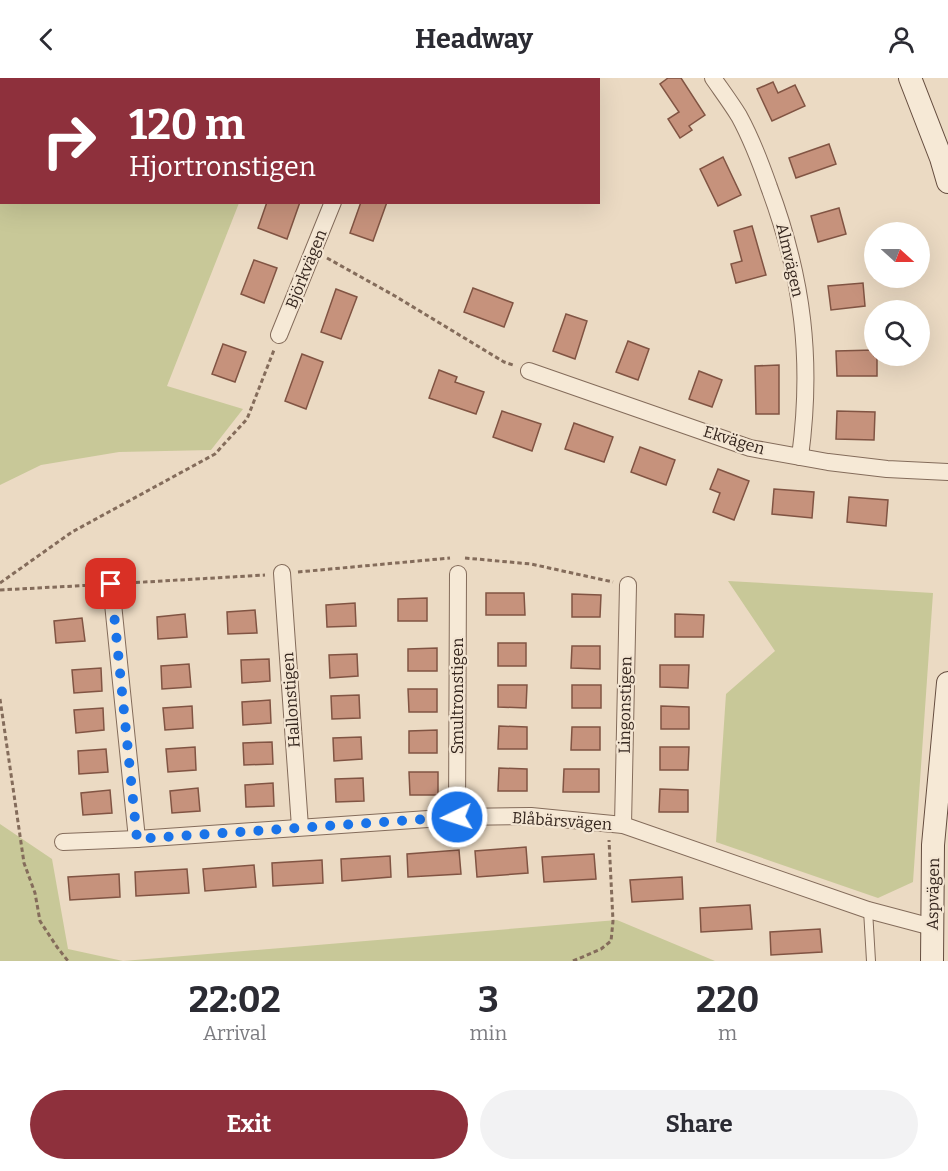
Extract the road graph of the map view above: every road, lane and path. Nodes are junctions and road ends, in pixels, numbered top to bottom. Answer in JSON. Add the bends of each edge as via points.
{"nodes":[{"id":1,"x":713,"y":78,"type":"edge"},
{"id":2,"x":910,"y":78,"type":"edge"},
{"id":3,"x":948,"y":182,"type":"edge"},
{"id":4,"x":332,"y":204,"type":"edge"},
{"id":5,"x":314,"y":251,"type":"junction"},
{"id":6,"x":279,"y":335,"type":"joint"},
{"id":7,"x":529,"y":370,"type":"joint"},
{"id":8,"x":800,"y":457,"type":"junction"},
{"id":9,"x":948,"y":472,"type":"edge"},
{"id":10,"x":282,"y":573,"type":"junction"},
{"id":11,"x":458,"y":574,"type":"dead end"},
{"id":12,"x":0,"y":584,"type":"edge"},
{"id":13,"x":114,"y":584,"type":"junction"},
{"id":14,"x":628,"y":585,"type":"joint"},
{"id":15,"x":0,"y":590,"type":"edge"},
{"id":16,"x":948,"y":683,"type":"edge"},
{"id":17,"x":0,"y":699,"type":"edge"},
{"id":18,"x":457,"y":817,"type":"junction"},
{"id":19,"x":623,"y":825,"type":"junction"},
{"id":20,"x":300,"y":827,"type":"junction"},
{"id":21,"x":609,"y":836,"type":"dead end"},
{"id":22,"x":137,"y":839,"type":"junction"},
{"id":23,"x":63,"y":842,"type":"dead end"},
{"id":24,"x":867,"y":910,"type":"junction"},
{"id":25,"x":932,"y":927,"type":"junction"},
{"id":26,"x":68,"y":961,"type":"edge"},
{"id":27,"x":573,"y":961,"type":"edge"},
{"id":28,"x":871,"y":961,"type":"edge"},
{"id":29,"x":932,"y":961,"type":"edge"}],
"edges":[{"from":1,"to":8,"type":"street","name":"Almvägen","via":[[739,116],[761,165],[784,226],[797,280],[806,375]]},
{"from":2,"to":3,"type":"street"},
{"from":4,"to":5,"type":"street","name":"Björkvägen"},
{"from":5,"to":6,"type":"street","name":"Björkvägen"},
{"from":5,"to":7,"type":"path","via":[[504,362]]},
{"from":6,"to":12,"type":"path","via":[[247,419],[215,454],[72,532]]},
{"from":7,"to":8,"type":"street","name":"Ekvägen","via":[[750,448]]},
{"from":8,"to":9,"type":"street","name":"Ekvägen","via":[[887,469]]},
{"from":10,"to":13,"type":"path"},
{"from":10,"to":14,"type":"path","via":[[460,558],[531,564]]},
{"from":10,"to":20,"type":"street","name":"Hallonstigen"},
{"from":11,"to":18,"type":"street","name":"Smultronstigen"},
{"from":13,"to":15,"type":"path"},
{"from":13,"to":22,"type":"street"},
{"from":14,"to":19,"type":"street","name":"Lingonstigen"},
{"from":16,"to":25,"type":"street","name":"Aspvägen","via":[[933,845]]},
{"from":17,"to":26,"type":"path","via":[[24,863],[40,921]]},
{"from":18,"to":19,"type":"street","name":"Blåbärsvägen","via":[[531,816]]},
{"from":18,"to":20,"type":"street","name":"Blåbärsvägen"},
{"from":19,"to":24,"type":"street","name":"Blåbärsvägen"},
{"from":20,"to":22,"type":"street","name":"Blåbärsvägen"},
{"from":21,"to":27,"type":"path","via":[[611,941]]},
{"from":22,"to":23,"type":"street","name":"Blåbärsvägen"},
{"from":24,"to":25,"type":"street","name":"Blåbärsvägen"},
{"from":24,"to":28,"type":"lane"},
{"from":25,"to":29,"type":"street","name":"Aspvägen"}]}
